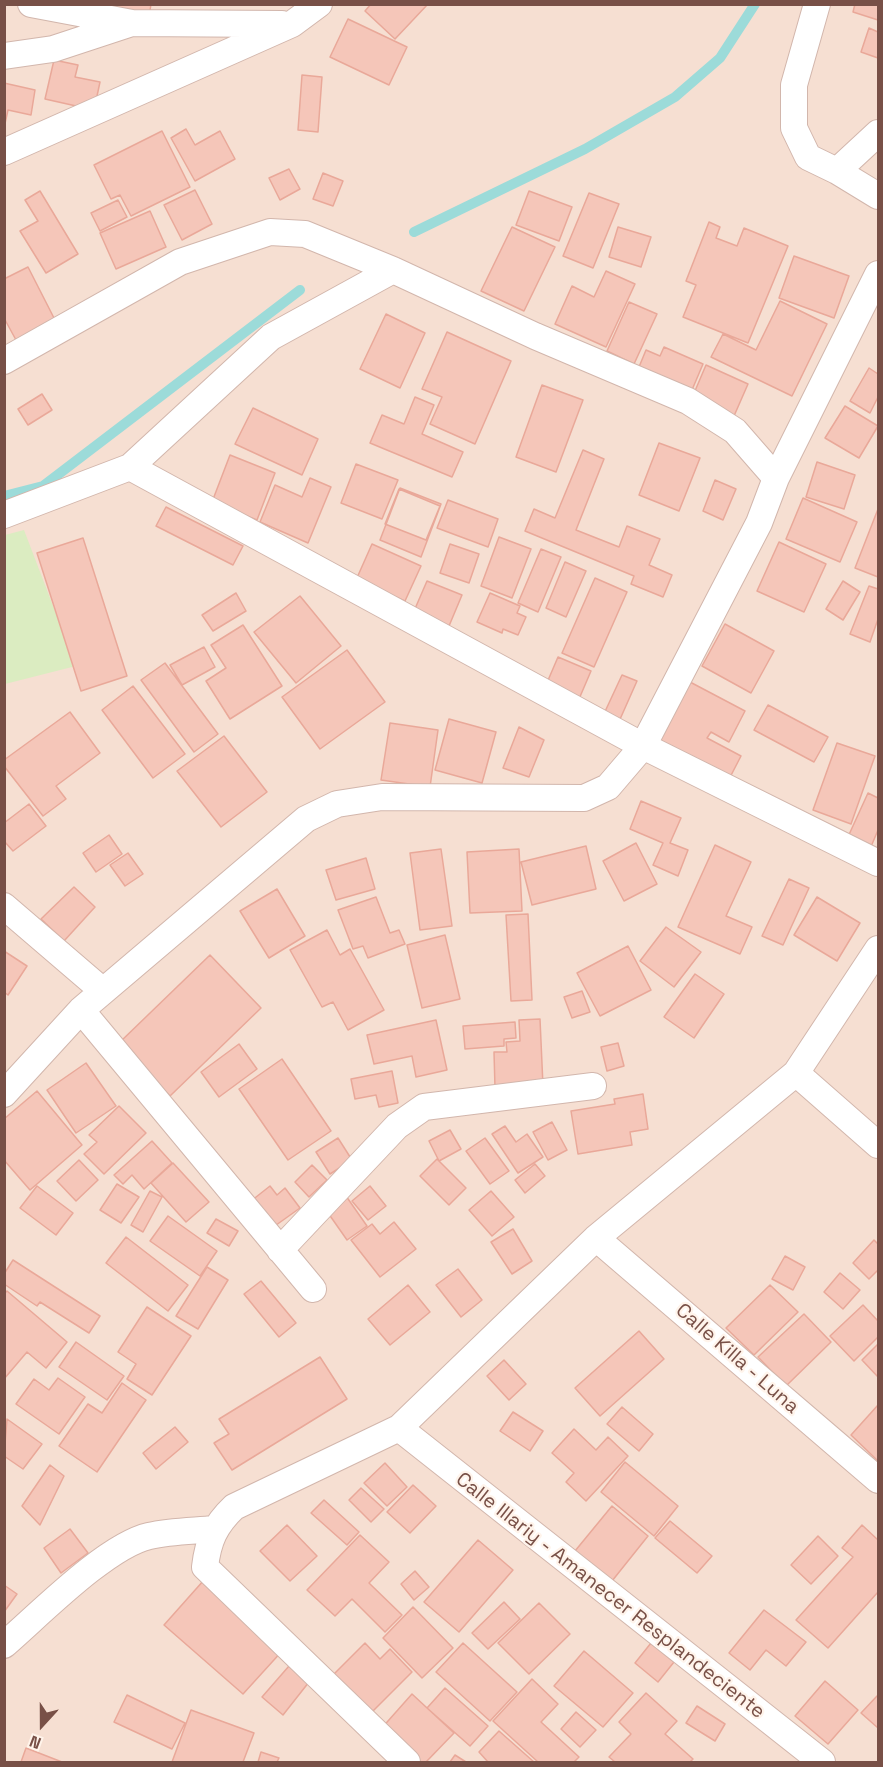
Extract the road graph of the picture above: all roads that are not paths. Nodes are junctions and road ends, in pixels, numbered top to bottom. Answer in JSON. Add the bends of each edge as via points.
{"nodes":[{"id":1,"x":31,"y":4,"type":"edge"},
{"id":2,"x":319,"y":4,"type":"edge"},
{"id":3,"x":817,"y":4,"type":"edge"},
{"id":4,"x":132,"y":23,"type":"junction"},
{"id":5,"x":292,"y":24,"type":"junction"},
{"id":6,"x":4,"y":56,"type":"edge"},
{"id":7,"x":879,"y":133,"type":"edge"},
{"id":8,"x":4,"y":153,"type":"edge"},
{"id":9,"x":837,"y":171,"type":"junction"},
{"id":10,"x":879,"y":196,"type":"edge"},
{"id":11,"x":393,"y":270,"type":"junction"},
{"id":12,"x":879,"y":274,"type":"edge"},
{"id":13,"x":4,"y":361,"type":"edge"},
{"id":14,"x":130,"y":467,"type":"junction"},
{"id":15,"x":776,"y":478,"type":"junction"},
{"id":16,"x":4,"y":514,"type":"edge"},
{"id":17,"x":643,"y":746,"type":"junction"},
{"id":18,"x":879,"y":863,"type":"edge"},
{"id":19,"x":4,"y":906,"type":"edge"},
{"id":20,"x":879,"y":949,"type":"edge"},
{"id":21,"x":103,"y":991,"type":"junction"},
{"id":22,"x":81,"y":1010,"type":"junction"},
{"id":23,"x":796,"y":1073,"type":"junction"},
{"id":24,"x":593,"y":1086,"type":"dead end"},
{"id":25,"x":4,"y":1094,"type":"edge"},
{"id":26,"x":879,"y":1145,"type":"edge"},
{"id":27,"x":596,"y":1238,"type":"junction"},
{"id":28,"x":280,"y":1250,"type":"junction"},
{"id":29,"x":314,"y":1289,"type":"dead end"},
{"id":30,"x":399,"y":1428,"type":"junction"},
{"id":31,"x":879,"y":1480,"type":"edge"},
{"id":32,"x":214,"y":1528,"type":"junction"},
{"id":33,"x":4,"y":1645,"type":"edge"},
{"id":34,"x":407,"y":1762,"type":"edge"},
{"id":35,"x":822,"y":1762,"type":"edge"}],
"edges":[{"from":1,"to":4,"type":"street"},
{"from":2,"to":5,"type":"street"},
{"from":3,"to":9,"type":"street","via":[[794,85],[794,128],[808,157]]},
{"from":4,"to":5,"type":"street"},
{"from":4,"to":6,"type":"street","via":[[54,49]]},
{"from":5,"to":8,"type":"street"},
{"from":7,"to":9,"type":"street"},
{"from":9,"to":10,"type":"street"},
{"from":11,"to":13,"type":"street","via":[[305,234],[270,232],[180,262]]},
{"from":11,"to":14,"type":"street","via":[[272,337]]},
{"from":11,"to":15,"type":"street","via":[[535,336],[688,400],[735,431]]},
{"from":12,"to":15,"type":"street"},
{"from":14,"to":16,"type":"street"},
{"from":14,"to":17,"type":"street"},
{"from":15,"to":17,"type":"street","via":[[759,523]]},
{"from":17,"to":18,"type":"street"},
{"from":17,"to":21,"type":"street","via":[[608,787],[584,798],[382,797],[338,804],[306,819]]},
{"from":19,"to":21,"type":"street"},
{"from":20,"to":23,"type":"street"},
{"from":21,"to":22,"type":"street"},
{"from":22,"to":25,"type":"street"},
{"from":22,"to":28,"type":"street"},
{"from":23,"to":26,"type":"street"},
{"from":23,"to":27,"type":"street"},
{"from":24,"to":28,"type":"street","via":[[424,1107],[397,1126]]},
{"from":27,"to":30,"type":"street"},
{"from":27,"to":31,"type":"street","name":"Calle Killa - Luna"},
{"from":28,"to":29,"type":"street"},
{"from":30,"to":32,"type":"street","via":[[234,1507]]},
{"from":30,"to":35,"type":"street","name":"Calle Illariy - Amanecer Resplandeciente"},
{"from":32,"to":33,"type":"street","via":[[147,1536],[117,1551],[89,1570]]},
{"from":32,"to":34,"type":"street","via":[[205,1567]]}]}
